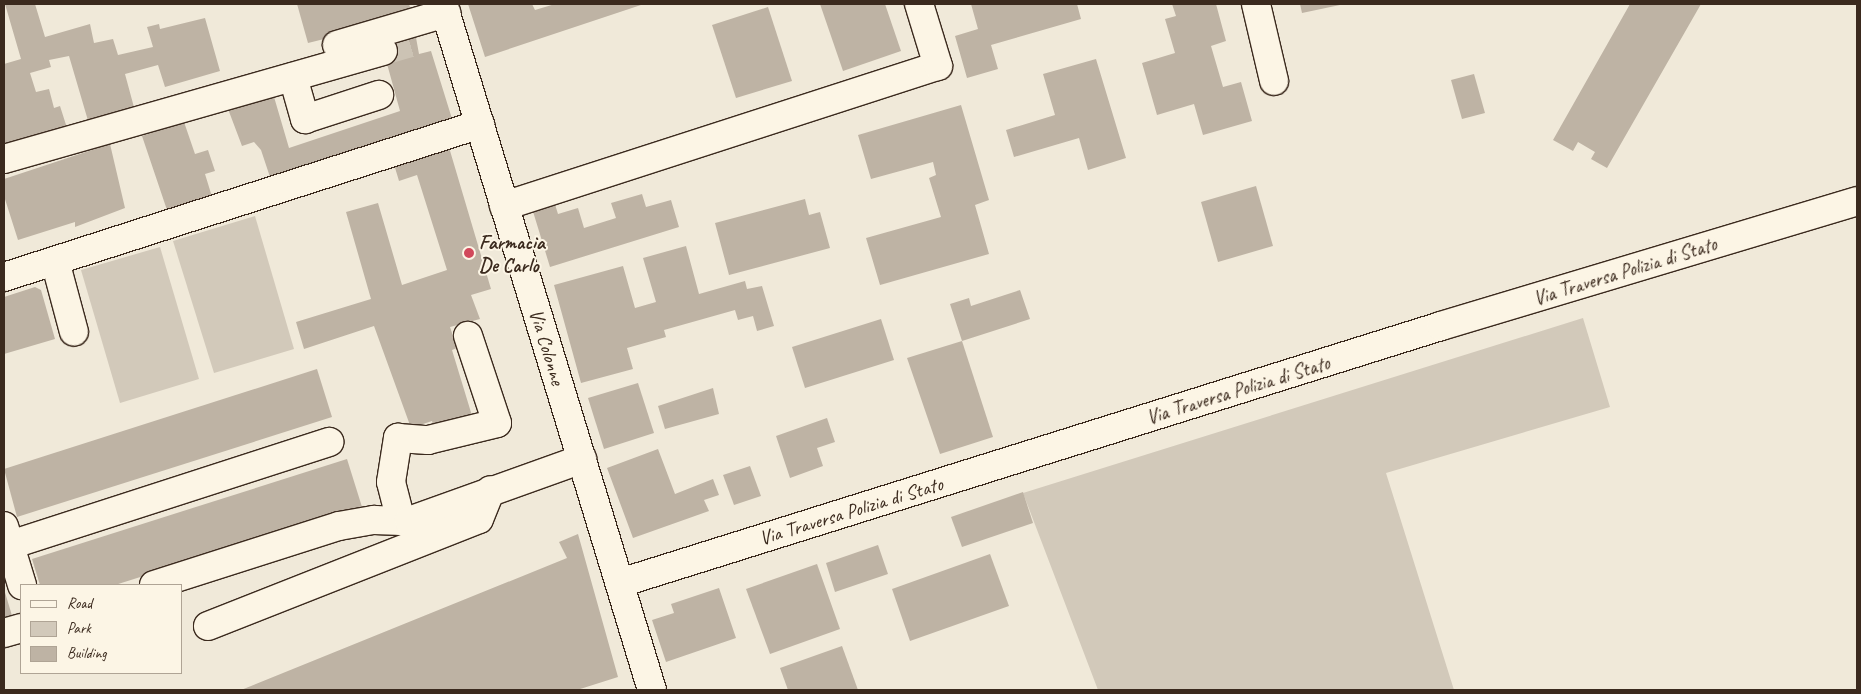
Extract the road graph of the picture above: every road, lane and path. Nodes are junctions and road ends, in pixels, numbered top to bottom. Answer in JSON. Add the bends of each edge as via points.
{"nodes":[{"id":1,"x":919,"y":4,"type":"edge"},
{"id":2,"x":1256,"y":4,"type":"edge"},
{"id":3,"x":447,"y":16,"type":"edge"},
{"id":4,"x":417,"y":41,"type":"tunnel mouth"},
{"id":5,"x":383,"y":51,"type":"tunnel mouth"},
{"id":6,"x":233,"y":75,"type":"dead end"},
{"id":7,"x":293,"y":77,"type":"junction"},
{"id":8,"x":1274,"y":81,"type":"dead end"},
{"id":9,"x":379,"y":95,"type":"dead end"},
{"id":10,"x":480,"y":124,"type":"junction"},
{"id":11,"x":4,"y":159,"type":"edge"},
{"id":12,"x":1857,"y":201,"type":"edge"},
{"id":13,"x":504,"y":206,"type":"junction"},
{"id":14,"x":54,"y":261,"type":"junction"},
{"id":15,"x":4,"y":277,"type":"edge"},
{"id":16,"x":74,"y":332,"type":"dead end"},
{"id":17,"x":468,"y":336,"type":"dead end"},
{"id":18,"x":330,"y":442,"type":"dead end"},
{"id":19,"x":582,"y":459,"type":"junction"},
{"id":20,"x":491,"y":490,"type":"junction"},
{"id":21,"x":401,"y":521,"type":"junction"},
{"id":22,"x":6,"y":539,"type":"edge"},
{"id":23,"x":620,"y":583,"type":"junction"},
{"id":24,"x":22,"y":584,"type":"edge"},
{"id":25,"x":157,"y":584,"type":"edge"},
{"id":26,"x":208,"y":626,"type":"dead end"},
{"id":27,"x":20,"y":628,"type":"edge"},
{"id":28,"x":4,"y":633,"type":"edge"},
{"id":29,"x":652,"y":690,"type":"edge"}],
"edges":[{"from":1,"to":13,"type":"street","via":[[938,66]]},
{"from":2,"to":8,"type":"street"},
{"from":3,"to":4,"type":"street"},
{"from":3,"to":6,"type":"street"},
{"from":3,"to":10,"type":"street","name":"Via Colonne"},
{"from":5,"to":7,"type":"street"},
{"from":7,"to":9,"type":"street","via":[[305,119]]},
{"from":7,"to":11,"type":"street"},
{"from":10,"to":13,"type":"street","name":"Via Colonne"},
{"from":10,"to":14,"type":"street"},
{"from":12,"to":23,"type":"street","name":"Via Traversa Polizia di Stato","via":[[1431,329]]},
{"from":13,"to":19,"type":"street","name":"Via Colonne"},
{"from":14,"to":15,"type":"street"},
{"from":14,"to":16,"type":"street"},
{"from":17,"to":21,"type":"street","via":[[496,423],[428,440],[398,438],[391,482]]},
{"from":18,"to":22,"type":"street"},
{"from":19,"to":20,"type":"street"},
{"from":19,"to":23,"type":"street","name":"Via Colonne"},
{"from":20,"to":21,"type":"street"},
{"from":20,"to":26,"type":"street","via":[[479,519]]},
{"from":21,"to":25,"type":"street","via":[[374,520],[339,526]]},
{"from":22,"to":24,"type":"street"},
{"from":23,"to":29,"type":"street","name":"Via Colonne"},
{"from":27,"to":28,"type":"street"}]}
